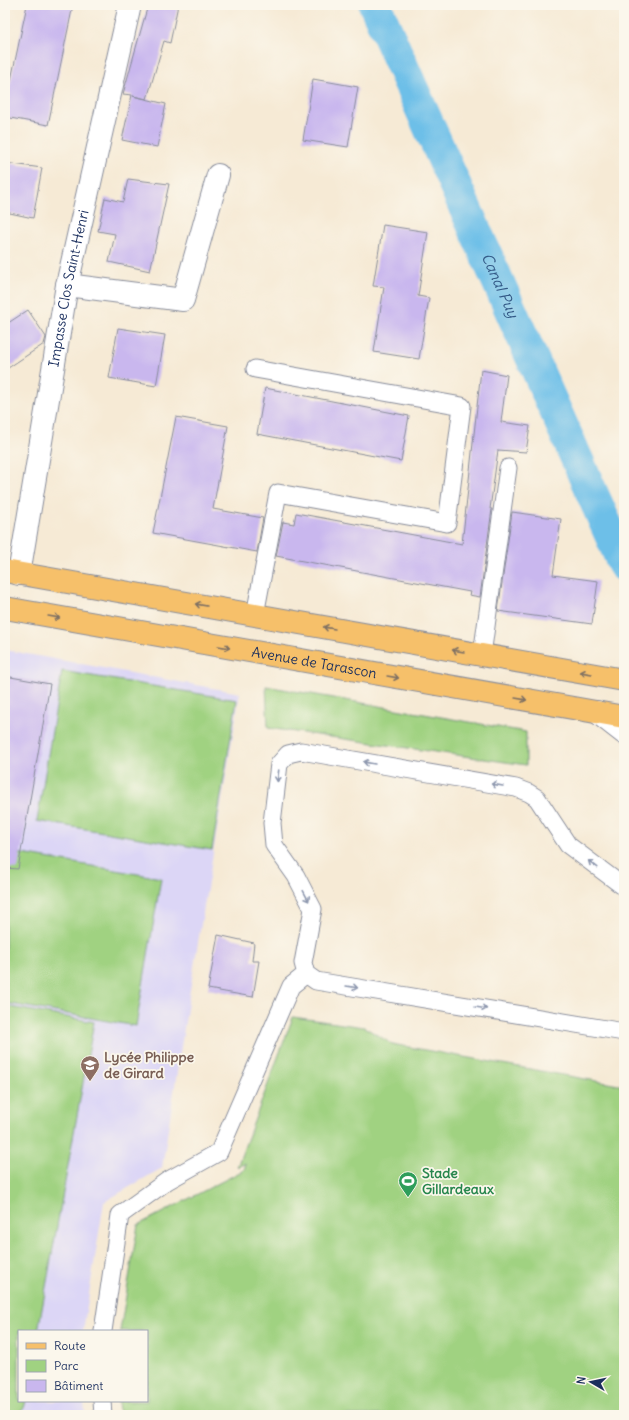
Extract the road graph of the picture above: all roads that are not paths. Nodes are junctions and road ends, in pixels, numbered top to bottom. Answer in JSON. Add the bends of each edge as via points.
{"nodes":[{"id":1,"x":130,"y":5,"type":"edge"},
{"id":2,"x":218,"y":175,"type":"dead end"},
{"id":3,"x":67,"y":285,"type":"junction"},
{"id":4,"x":255,"y":369,"type":"dead end"},
{"id":5,"x":508,"y":468,"type":"dead end"},
{"id":6,"x":12,"y":572,"type":"edge"},
{"id":7,"x":5,"y":608,"type":"edge"},
{"id":8,"x":255,"y":615,"type":"junction"},
{"id":9,"x":482,"y":655,"type":"junction"},
{"id":10,"x":624,"y":680,"type":"edge"},
{"id":11,"x":598,"y":712,"type":"junction"},
{"id":12,"x":624,"y":717,"type":"edge"},
{"id":13,"x":624,"y":733,"type":"edge"},
{"id":14,"x":624,"y":887,"type":"edge"},
{"id":15,"x":306,"y":974,"type":"junction"},
{"id":16,"x":624,"y":1032,"type":"edge"},
{"id":17,"x":103,"y":1330,"type":"edge"},
{"id":18,"x":102,"y":1402,"type":"edge"},
{"id":19,"x":103,"y":1415,"type":"edge"}],
"edges":[{"from":1,"to":3,"type":"street","name":"Impasse Clos Saint-Henri"},
{"from":2,"to":3,"type":"street","via":[[183,300]]},
{"from":3,"to":6,"type":"street","name":"Impasse Clos Saint-Henri"},
{"from":4,"to":8,"type":"lane","via":[[462,406],[447,523],[278,493]]},
{"from":5,"to":9,"type":"lane"},
{"from":8,"to":6,"type":"main road","one_way":true},
{"from":7,"to":11,"type":"main road","name":"Avenue de Tarascon","one_way":true},
{"from":9,"to":8,"type":"main road","one_way":true},
{"from":10,"to":9,"type":"main road","one_way":true},
{"from":11,"to":12,"type":"main road","name":"Avenue de Tarascon"},
{"from":11,"to":13,"type":"street"},
{"from":14,"to":15,"type":"lane","one_way":true,"via":[[568,845],[537,798],[529,793],[516,788],[301,751],[288,754],[279,764],[272,823],[274,845],[296,876],[313,908],[303,963]]},
{"from":15,"to":16,"type":"lane","one_way":true,"via":[[316,981]]},
{"from":15,"to":17,"type":"lane","via":[[292,986],[219,1152],[167,1182],[120,1215]]},
{"from":18,"to":19,"type":"lane"}]}
